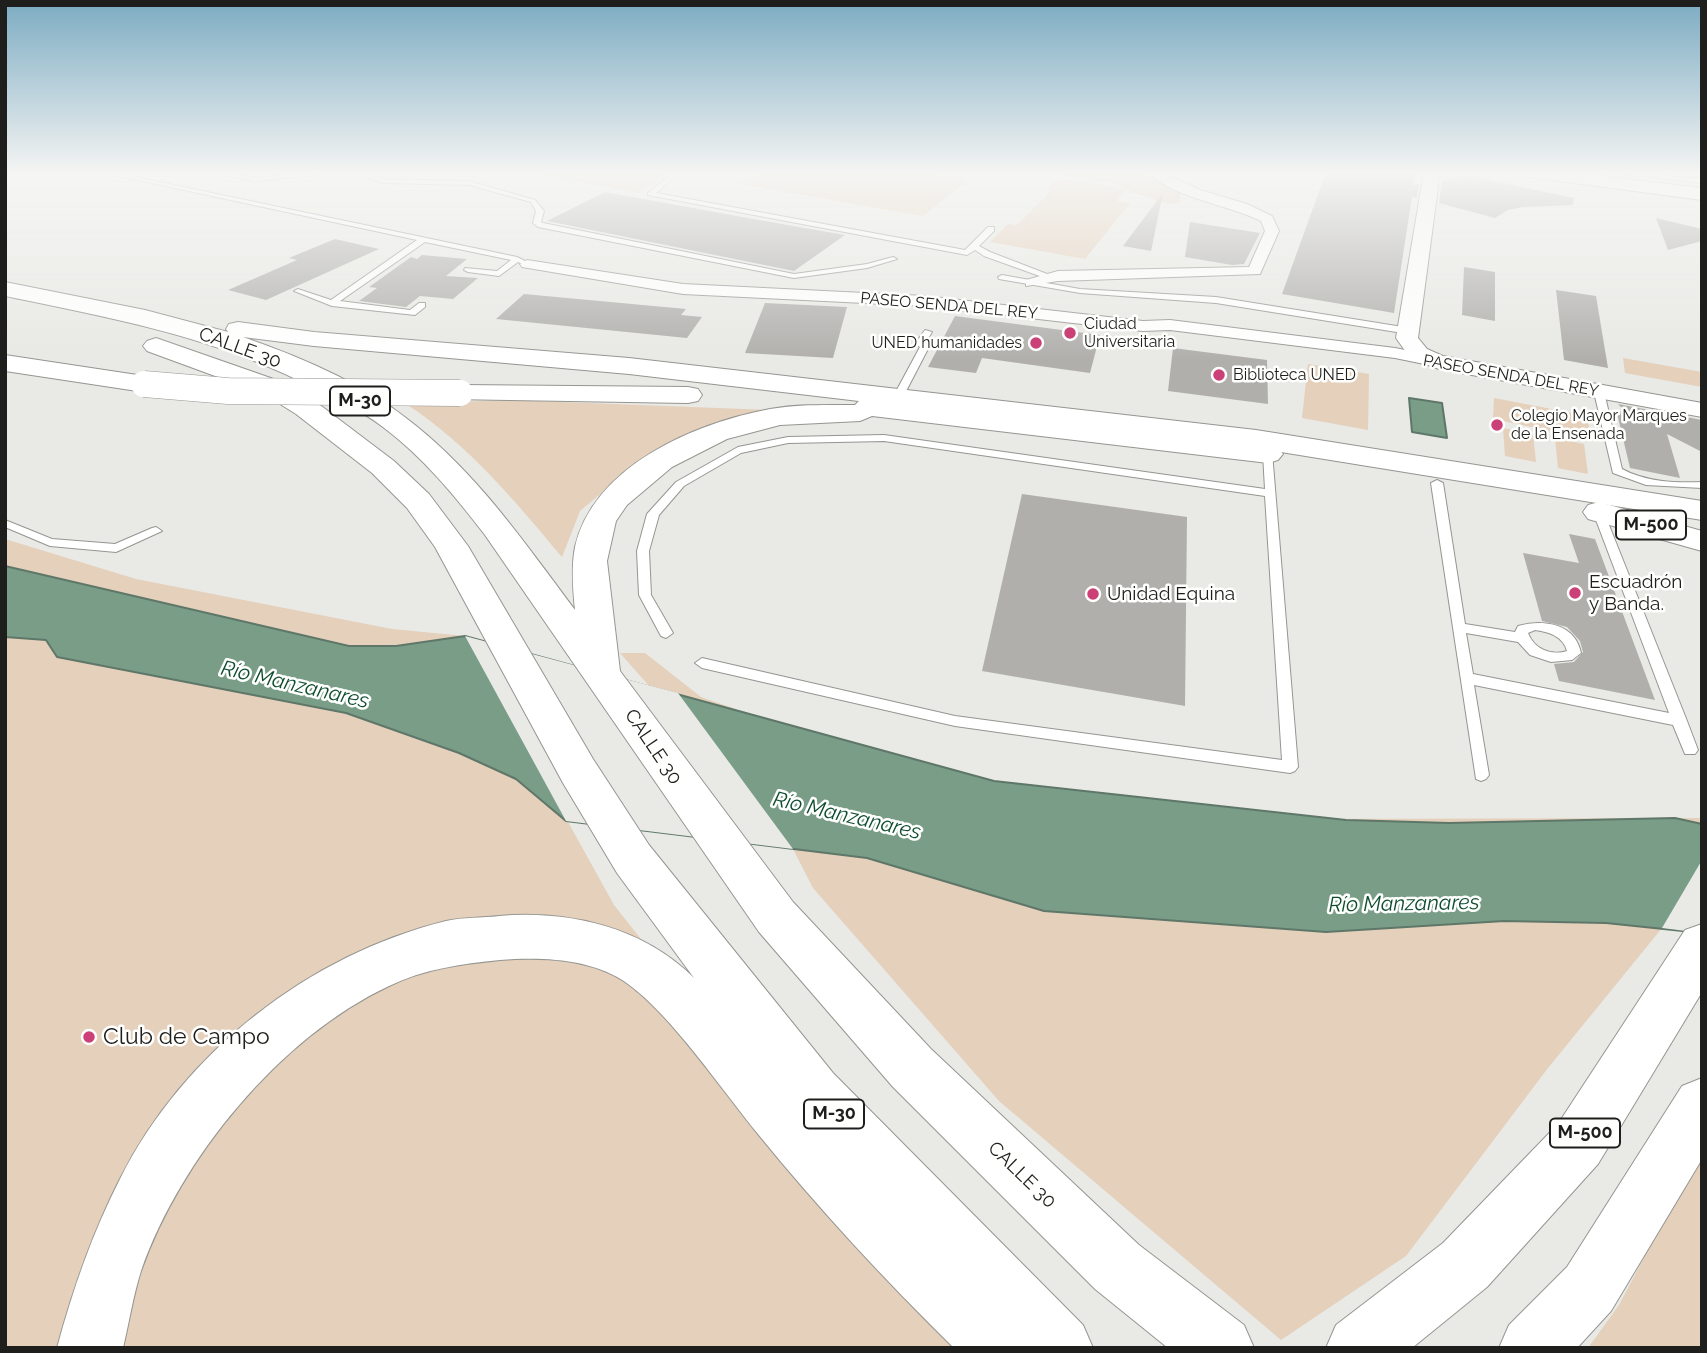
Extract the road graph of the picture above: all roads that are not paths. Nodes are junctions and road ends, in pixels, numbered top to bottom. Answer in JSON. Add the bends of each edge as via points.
{"nodes":[{"id":1,"x":400,"y":235,"type":"edge"},
{"id":2,"x":591,"y":235,"type":"edge"},
{"id":3,"x":871,"y":235,"type":"edge"},
{"id":4,"x":985,"y":235,"type":"edge"},
{"id":5,"x":1270,"y":235,"type":"edge"},
{"id":6,"x":1423,"y":235,"type":"edge"},
{"id":7,"x":423,"y":240,"type":"junction"},
{"id":8,"x":974,"y":246,"type":"junction"},
{"id":9,"x":893,"y":259,"type":"dead end"},
{"id":10,"x":522,"y":261,"type":"junction"},
{"id":11,"x":468,"y":270,"type":"dead end"},
{"id":12,"x":1002,"y":277,"type":"dead end"},
{"id":13,"x":1051,"y":277,"type":"junction"},
{"id":14,"x":1031,"y":283,"type":"junction"},
{"id":15,"x":298,"y":291,"type":"dead end"},
{"id":16,"x":7,"y":296,"type":"edge"},
{"id":17,"x":332,"y":303,"type":"junction"},
{"id":18,"x":422,"y":304,"type":"dead end"},
{"id":19,"x":928,"y":332,"type":"dead end"},
{"id":20,"x":1408,"y":335,"type":"junction"},
{"id":21,"x":1381,"y":352,"type":"junction"},
{"id":22,"x":1438,"y":362,"type":"junction"},
{"id":23,"x":5,"y":363,"type":"edge"},
{"id":24,"x":1599,"y":392,"type":"junction"},
{"id":25,"x":898,"y":397,"type":"junction"},
{"id":26,"x":1702,"y":410,"type":"edge"},
{"id":27,"x":995,"y":421,"type":"junction"},
{"id":28,"x":1268,"y":454,"type":"junction"},
{"id":29,"x":1437,"y":483,"type":"junction"},
{"id":30,"x":1702,"y":485,"type":"edge"},
{"id":31,"x":1270,"y":493,"type":"junction"},
{"id":32,"x":1702,"y":511,"type":"edge"},
{"id":33,"x":1599,"y":512,"type":"junction"},
{"id":34,"x":5,"y":523,"type":"edge"},
{"id":35,"x":1702,"y":526,"type":"edge"},
{"id":36,"x":156,"y":531,"type":"dead end"},
{"id":37,"x":1702,"y":541,"type":"edge"},
{"id":38,"x":1459,"y":627,"type":"junction"},
{"id":39,"x":666,"y":633,"type":"dead end"},
{"id":40,"x":1522,"y":638,"type":"dead end"},
{"id":41,"x":702,"y":663,"type":"dead end"},
{"id":42,"x":603,"y":672,"type":"junction"},
{"id":43,"x":1466,"y":678,"type":"junction"},
{"id":44,"x":1680,"y":721,"type":"junction"},
{"id":45,"x":1690,"y":750,"type":"dead end"},
{"id":46,"x":1482,"y":775,"type":"dead end"},
{"id":47,"x":1690,"y":964,"type":"edge"},
{"id":48,"x":1702,"y":1106,"type":"edge"},
{"id":49,"x":1538,"y":1342,"type":"edge"},
{"id":50,"x":90,"y":1348,"type":"edge"},
{"id":51,"x":1001,"y":1348,"type":"edge"},
{"id":52,"x":1060,"y":1348,"type":"edge"},
{"id":53,"x":1221,"y":1348,"type":"edge"},
{"id":54,"x":1359,"y":1348,"type":"edge"}],
"edges":[{"from":1,"to":7,"type":"lane"},
{"from":2,"to":9,"type":"lane","via":[[794,276]]},
{"from":3,"to":8,"type":"lane","via":[[967,253]]},
{"from":4,"to":8,"type":"lane"},
{"from":5,"to":13,"type":"street","via":[[1255,271]]},
{"from":6,"to":20,"type":"street"},
{"from":7,"to":10,"type":"lane"},
{"from":7,"to":17,"type":"lane"},
{"from":8,"to":13,"type":"lane"},
{"from":10,"to":11,"type":"lane","via":[[499,274]]},
{"from":10,"to":21,"type":"street","name":"PASEO SENDA DEL REY","via":[[683,289],[925,301]]},
{"from":12,"to":14,"type":"lane"},
{"from":13,"to":14,"type":"street"},
{"from":14,"to":20,"type":"lane","via":[[1216,300]]},
{"from":15,"to":17,"type":"lane"},
{"from":16,"to":25,"type":"main road","via":[[69,295],[242,330]]},
{"from":16,"to":42,"type":"main road","name":"CALLE 30","number":"M-30","via":[[226,339],[266,354],[393,421],[459,481]]},
{"from":16,"to":52,"type":"main road","name":"CALLE 30","number":"M-30","via":[[273,388],[383,467],[418,501],[451,546],[578,771],[634,859],[813,1093]]},
{"from":17,"to":18,"type":"lane","via":[[412,313]]},
{"from":19,"to":25,"type":"lane"},
{"from":20,"to":21,"type":"street","via":[[1396,348]]},
{"from":20,"to":22,"type":"street","via":[[1410,348]]},
{"from":21,"to":22,"type":"street","name":"PASEO SENDA DEL REY"},
{"from":22,"to":24,"type":"street","name":"PASEO SENDA DEL REY"},
{"from":23,"to":27,"type":"main road","bridge":true,"via":[[144,384],[228,391],[721,396]]},
{"from":24,"to":26,"type":"street","name":"PASEO SENDA DEL REY"},
{"from":24,"to":30,"type":"lane","via":[[1617,471],[1682,486]]},
{"from":25,"to":32,"type":"main road","via":[[1255,439]]},
{"from":27,"to":28,"type":"main road"},
{"from":27,"to":42,"type":"main road","via":[[865,413],[768,418],[709,437],[661,461],[626,487],[603,516],[592,544],[589,577]]},
{"from":28,"to":29,"type":"main road"},
{"from":28,"to":31,"type":"lane"},
{"from":29,"to":33,"type":"main road"},
{"from":29,"to":38,"type":"lane"},
{"from":31,"to":39,"type":"lane","via":[[884,438],[788,440],[738,450],[680,484],[653,513],[643,551],[645,595]]},
{"from":31,"to":41,"type":"lane","via":[[1290,767],[955,720]]},
{"from":33,"to":35,"type":"main road"},
{"from":33,"to":37,"type":"main road","number":"M-500"},
{"from":33,"to":44,"type":"lane"},
{"from":34,"to":36,"type":"lane","via":[[50,542],[116,548]]},
{"from":38,"to":40,"type":"lane"},
{"from":38,"to":43,"type":"lane"},
{"from":42,"to":53,"type":"main road","name":"CALLE 30","number":"M-30","via":[[656,754],[776,917],[912,1068],[1117,1266]]},
{"from":43,"to":44,"type":"lane"},
{"from":43,"to":46,"type":"lane"},
{"from":44,"to":45,"type":"lane"},
{"from":47,"to":54,"type":"main road","number":"M-500","via":[[1578,1144],[1465,1265]]},
{"from":48,"to":49,"type":"main road","via":[[1589,1289]]},
{"from":50,"to":51,"type":"main road","via":[[96,1309],[125,1234],[158,1171],[221,1082],[269,1035],[330,990],[433,944],[491,934],[595,945],[637,962],[684,1004],[850,1197]]}]}
